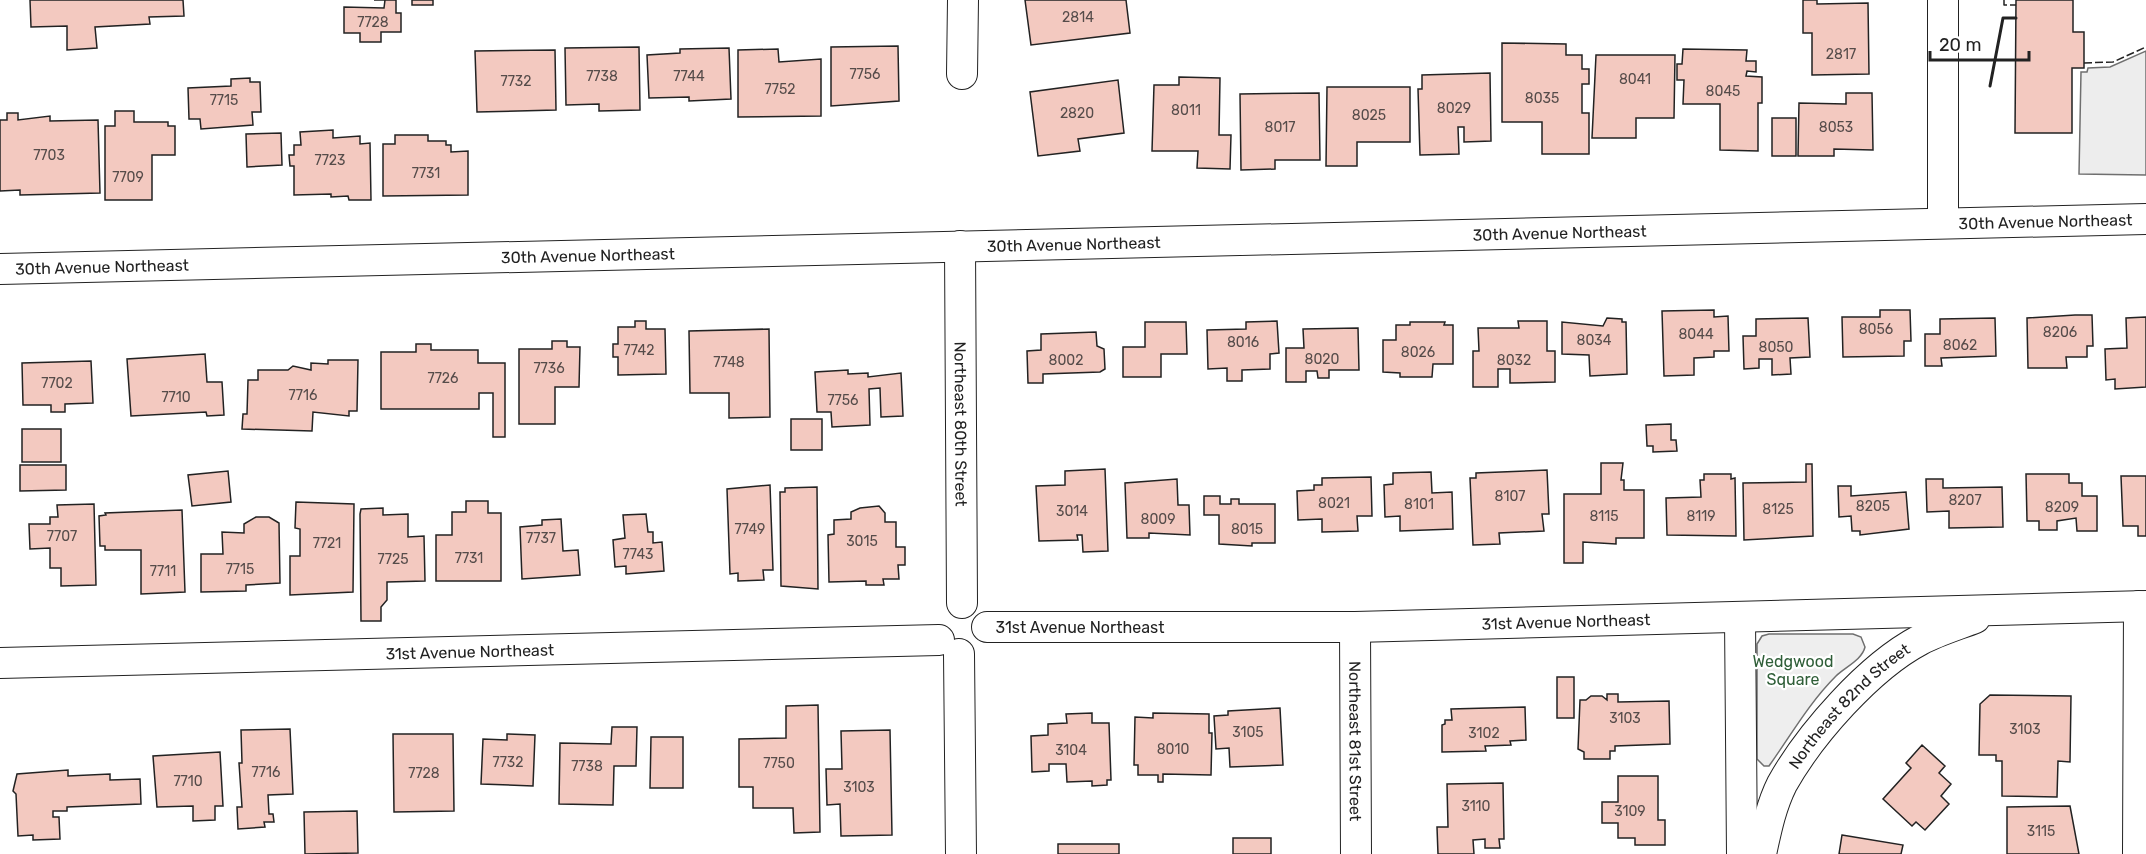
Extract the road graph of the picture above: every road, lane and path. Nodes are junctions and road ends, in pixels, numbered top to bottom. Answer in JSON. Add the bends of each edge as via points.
{"nodes":[{"id":1,"x":963,"y":0,"type":"edge"},
{"id":2,"x":1943,"y":0,"type":"edge"},
{"id":3,"x":962,"y":74,"type":"dead end"},
{"id":4,"x":2146,"y":219,"type":"edge"},
{"id":5,"x":1943,"y":223,"type":"junction"},
{"id":6,"x":960,"y":246,"type":"junction"},
{"id":7,"x":0,"y":269,"type":"edge"},
{"id":8,"x":962,"y":603,"type":"junction"},
{"id":9,"x":2143,"y":606,"type":"edge"},
{"id":10,"x":1995,"y":611,"type":"junction"},
{"id":11,"x":1740,"y":618,"type":"junction"},
{"id":12,"x":987,"y":627,"type":"junction"},
{"id":13,"x":1355,"y":627,"type":"junction"},
{"id":14,"x":949,"y":647,"type":"junction"},
{"id":15,"x":0,"y":663,"type":"edge"},
{"id":16,"x":961,"y":854,"type":"edge"},
{"id":17,"x":1356,"y":854,"type":"edge"},
{"id":18,"x":1742,"y":854,"type":"edge"},
{"id":19,"x":1761,"y":854,"type":"edge"},
{"id":20,"x":2138,"y":854,"type":"edge"}],
"edges":[{"from":1,"to":3,"type":"street"},
{"from":2,"to":5,"type":"street"},
{"from":4,"to":5,"type":"street","name":"30th Avenue Northeast"},
{"from":5,"to":6,"type":"street","name":"30th Avenue Northeast"},
{"from":6,"to":7,"type":"street","name":"30th Avenue Northeast"},
{"from":6,"to":8,"type":"street","name":"Northeast 80th Street"},
{"from":8,"to":12,"type":"street","via":[[978,609]]},
{"from":8,"to":14,"type":"street","via":[[946,608],[936,623]]},
{"from":9,"to":10,"type":"street","name":"31st Avenue Northeast"},
{"from":9,"to":20,"type":"street"},
{"from":10,"to":11,"type":"street","name":"31st Avenue Northeast"},
{"from":10,"to":19,"type":"street","name":"Northeast 82nd Street","via":[[1921,639],[1884,665],[1852,695],[1783,784]]},
{"from":11,"to":13,"type":"street","name":"31st Avenue Northeast"},
{"from":11,"to":18,"type":"street"},
{"from":12,"to":13,"type":"street","name":"31st Avenue Northeast"},
{"from":12,"to":14,"type":"street","via":[[985,639],[975,651]]},
{"from":13,"to":17,"type":"street","name":"Northeast 81st Street"},
{"from":14,"to":15,"type":"street","name":"31st Avenue Northeast"},
{"from":14,"to":16,"type":"street"}]}
